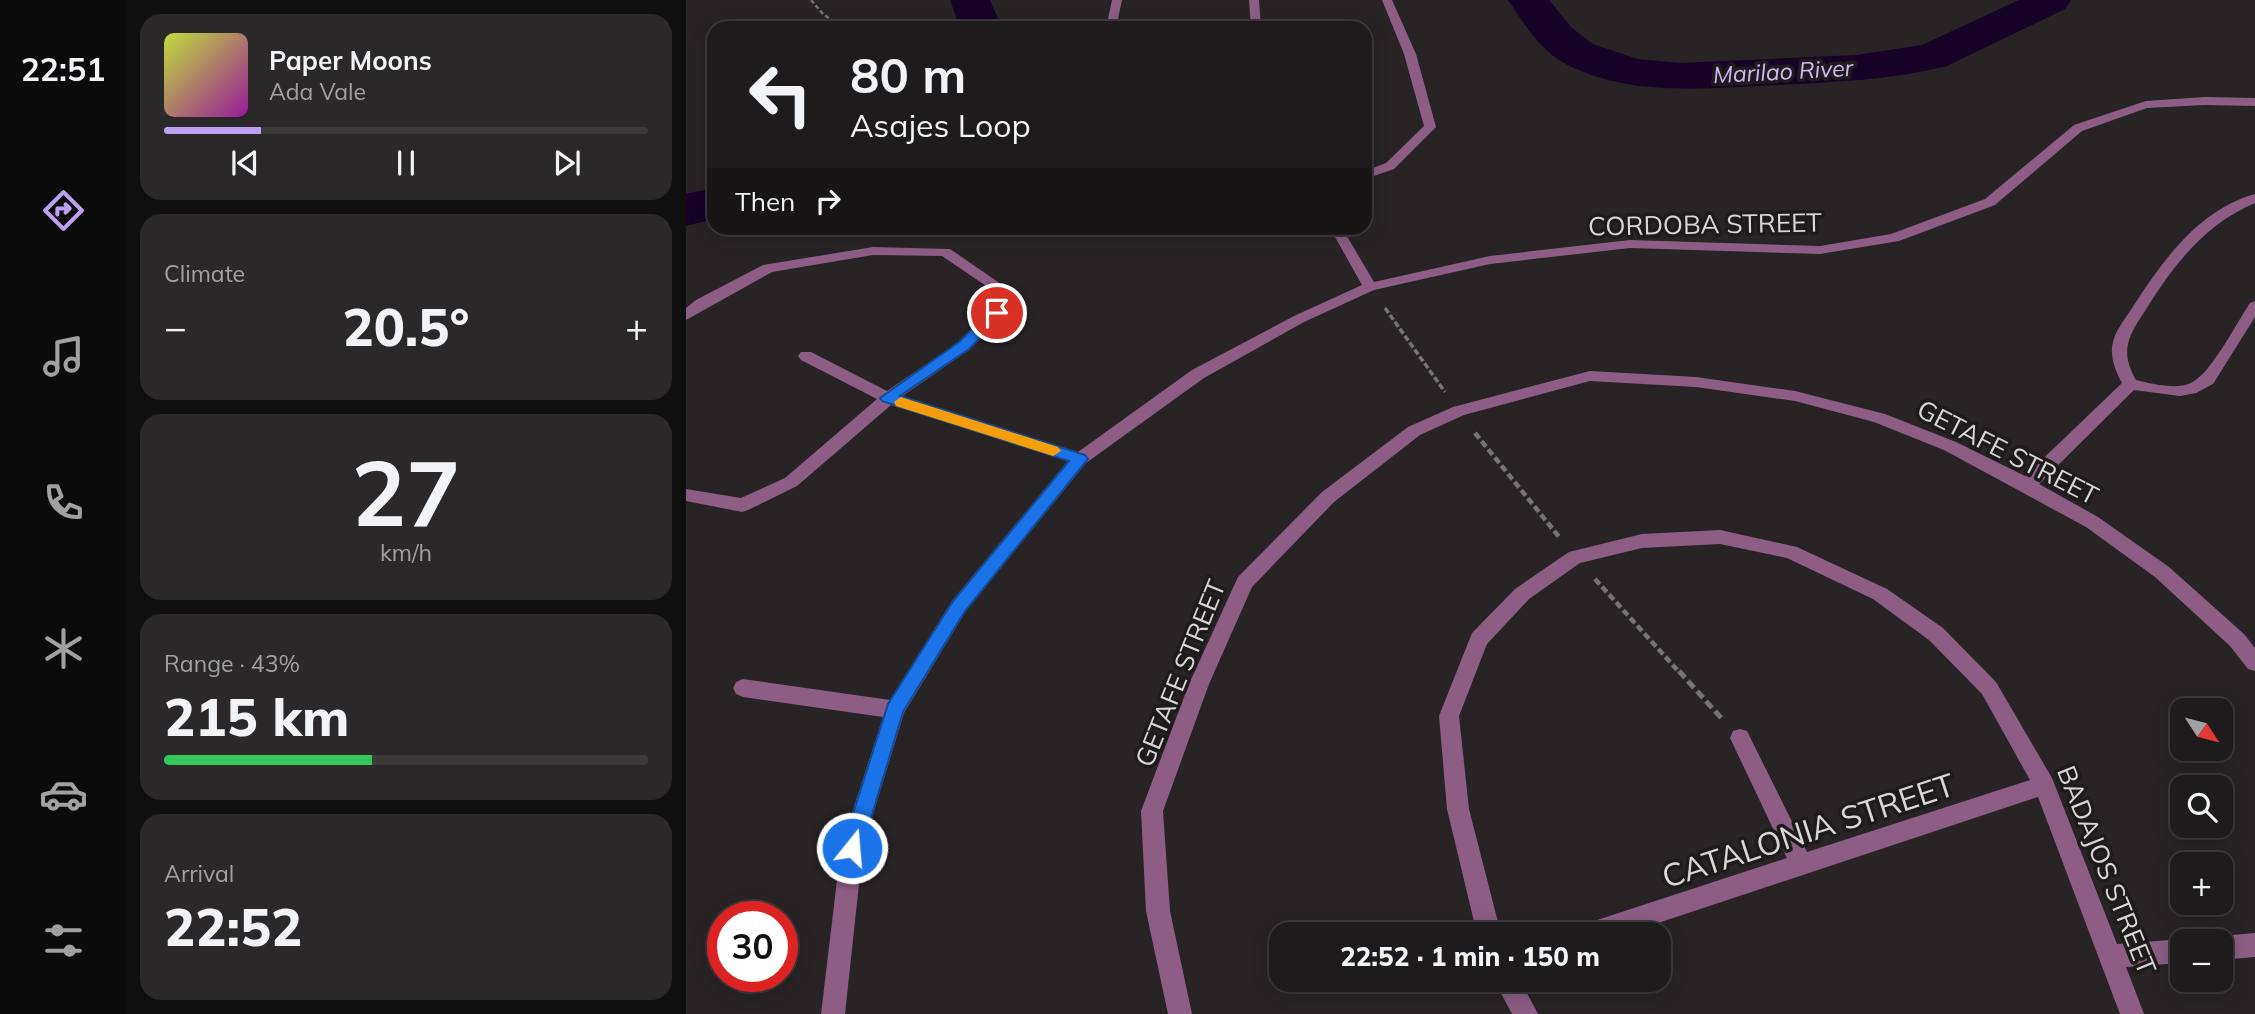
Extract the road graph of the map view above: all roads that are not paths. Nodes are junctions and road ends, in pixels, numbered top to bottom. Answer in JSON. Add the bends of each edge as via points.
{"nodes":[{"id":1,"x":1117,"y":0,"type":"edge"},
{"id":2,"x":1254,"y":0,"type":"edge"},
{"id":3,"x":1387,"y":0,"type":"edge"},
{"id":4,"x":1112,"y":21,"type":"edge"},
{"id":5,"x":1256,"y":21,"type":"edge"},
{"id":6,"x":2255,"y":102,"type":"edge"},
{"id":7,"x":1372,"y":173,"type":"edge"},
{"id":8,"x":2255,"y":198,"type":"edge"},
{"id":9,"x":1340,"y":235,"type":"edge"},
{"id":10,"x":1370,"y":287,"type":"junction"},
{"id":11,"x":2255,"y":306,"type":"edge"},
{"id":12,"x":686,"y":315,"type":"edge"},
{"id":13,"x":806,"y":356,"type":"dead end"},
{"id":14,"x":2131,"y":384,"type":"junction"},
{"id":15,"x":888,"y":398,"type":"junction"},
{"id":16,"x":1080,"y":459,"type":"junction"},
{"id":17,"x":2027,"y":485,"type":"junction"},
{"id":18,"x":686,"y":495,"type":"edge"},
{"id":19,"x":2255,"y":663,"type":"edge"},
{"id":20,"x":743,"y":688,"type":"dead end"},
{"id":21,"x":895,"y":710,"type":"junction"},
{"id":22,"x":1740,"y":738,"type":"road end"},
{"id":23,"x":2044,"y":785,"type":"junction"},
{"id":24,"x":1802,"y":865,"type":"junction"},
{"id":25,"x":1486,"y":922,"type":"edge"},
{"id":26,"x":1628,"y":922,"type":"edge"},
{"id":27,"x":2255,"y":945,"type":"edge"},
{"id":28,"x":2233,"y":947,"type":"edge"},
{"id":29,"x":2170,"y":952,"type":"edge"},
{"id":30,"x":2108,"y":957,"type":"junction"},
{"id":31,"x":1513,"y":992,"type":"edge"},
{"id":32,"x":833,"y":1014,"type":"edge"},
{"id":33,"x":1180,"y":1014,"type":"edge"},
{"id":34,"x":1526,"y":1014,"type":"edge"},
{"id":35,"x":2132,"y":1014,"type":"edge"}],
"edges":[{"from":1,"to":4,"type":"street"},
{"from":2,"to":5,"type":"street"},
{"from":3,"to":7,"type":"street","via":[[1410,54],[1430,127],[1390,166]]},
{"from":6,"to":10,"type":"street","name":"CORDOBA STREET","via":[[2146,105],[2078,128],[1990,202],[1894,238],[1820,250],[1630,244],[1490,260]]},
{"from":8,"to":14,"type":"street","via":[[2195,236],[2159,275],[2122,339],[2122,369]]},
{"from":9,"to":10,"type":"street"},
{"from":10,"to":16,"type":"street","name":"CORDOBA STREET","via":[[1298,318],[1198,374]]},
{"from":11,"to":14,"type":"street","via":[[2197,389],[2154,390]]},
{"from":12,"to":15,"type":"street","via":[[768,268],[873,251],[945,252],[1013,296],[964,346]]},
{"from":13,"to":15,"type":"street"},
{"from":14,"to":17,"type":"street"},
{"from":15,"to":16,"type":"street"},
{"from":15,"to":18,"type":"street","via":[[791,482],[742,505]]},
{"from":16,"to":21,"type":"street","name":"CORDOBA STREET","via":[[959,606]]},
{"from":17,"to":19,"type":"street","name":"GETAFE STREET","via":[[2092,522],[2162,572],[2237,640]]},
{"from":17,"to":33,"type":"street","name":"GETAFE STREET","via":[[1950,446],[1879,418],[1795,396],[1696,382],[1590,376],[1458,411],[1413,431],[1328,497],[1245,582],[1199,684],[1152,811],[1158,911]]},
{"from":20,"to":21,"type":"street"},
{"from":21,"to":32,"type":"street","name":"CORDOBA STREET","via":[[852,848]]},
{"from":22,"to":24,"type":"street"},
{"from":23,"to":24,"type":"street","name":"CATALONIA STREET"},
{"from":23,"to":25,"type":"street","name":"BADAJOS STREET","via":[[1989,688],[1936,634],[1880,594],[1791,552],[1720,537],[1642,541],[1575,557],[1522,594],[1479,639],[1449,716],[1458,809]]},
{"from":23,"to":30,"type":"street","name":"BADAJOS STREET"},
{"from":24,"to":26,"type":"street","name":"CATALONIA STREET"},
{"from":27,"to":28,"type":"street"},
{"from":29,"to":30,"type":"street"},
{"from":30,"to":35,"type":"street","name":"BADAJOS STREET"},
{"from":31,"to":34,"type":"street"}]}
